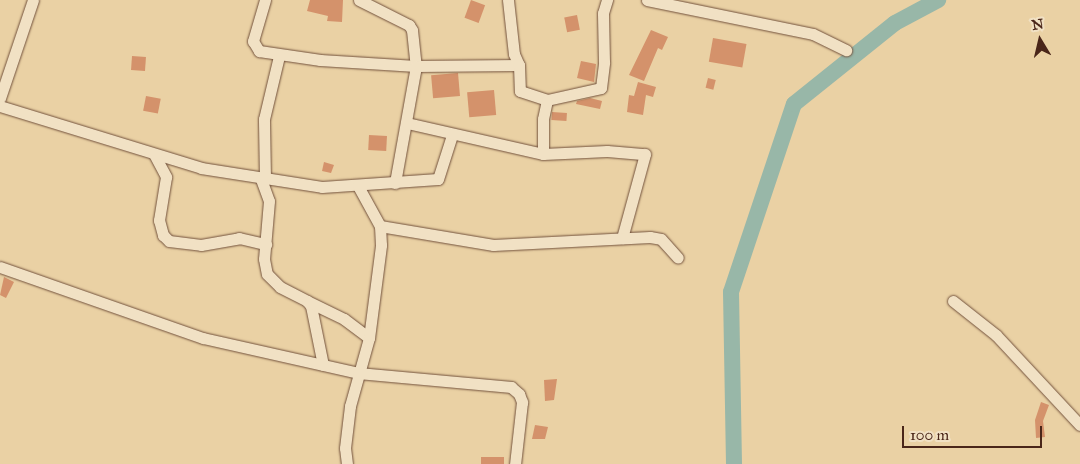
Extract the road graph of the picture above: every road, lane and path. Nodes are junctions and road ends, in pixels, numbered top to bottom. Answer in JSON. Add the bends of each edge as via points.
{"nodes":[{"id":1,"x":33,"y":0,"type":"edge"},
{"id":2,"x":265,"y":0,"type":"edge"},
{"id":3,"x":359,"y":0,"type":"edge"},
{"id":4,"x":508,"y":0,"type":"edge"},
{"id":5,"x":607,"y":0,"type":"edge"},
{"id":6,"x":647,"y":0,"type":"edge"},
{"id":7,"x":682,"y":4,"type":"edge"},
{"id":8,"x":846,"y":50,"type":"dead end"},
{"id":9,"x":279,"y":56,"type":"junction"},
{"id":10,"x":519,"y":65,"type":"junction"},
{"id":11,"x":416,"y":66,"type":"junction"},
{"id":12,"x":0,"y":98,"type":"edge"},
{"id":13,"x":547,"y":100,"type":"junction"},
{"id":14,"x":0,"y":106,"type":"edge"},
{"id":15,"x":407,"y":123,"type":"junction"},
{"id":16,"x":452,"y":135,"type":"junction"},
{"id":17,"x":154,"y":154,"type":"junction"},
{"id":18,"x":543,"y":154,"type":"junction"},
{"id":19,"x":263,"y":179,"type":"junction"},
{"id":20,"x":394,"y":183,"type":"junction"},
{"id":21,"x":358,"y":186,"type":"junction"},
{"id":22,"x":380,"y":226,"type":"junction"},
{"id":23,"x":622,"y":238,"type":"junction"},
{"id":24,"x":266,"y":244,"type":"junction"},
{"id":25,"x":678,"y":258,"type":"dead end"},
{"id":26,"x":0,"y":267,"type":"edge"},
{"id":27,"x":307,"y":301,"type":"junction"},
{"id":28,"x":953,"y":301,"type":"dead end"},
{"id":29,"x":369,"y":338,"type":"junction"},
{"id":30,"x":323,"y":365,"type":"junction"},
{"id":31,"x":358,"y":373,"type":"junction"},
{"id":32,"x":1080,"y":424,"type":"edge"},
{"id":33,"x":347,"y":464,"type":"edge"},
{"id":34,"x":515,"y":464,"type":"edge"}],
"edges":[{"from":1,"to":12,"type":"street"},
{"from":2,"to":9,"type":"street","via":[[254,46]]},
{"from":3,"to":11,"type":"street","via":[[410,26]]},
{"from":4,"to":10,"type":"street","via":[[514,54]]},
{"from":5,"to":13,"type":"street","via":[[603,13],[601,88]]},
{"from":6,"to":7,"type":"street"},
{"from":7,"to":8,"type":"street","via":[[813,34]]},
{"from":9,"to":11,"type":"street"},
{"from":9,"to":19,"type":"street","via":[[264,118]]},
{"from":10,"to":11,"type":"street"},
{"from":10,"to":13,"type":"street","via":[[520,91]]},
{"from":11,"to":15,"type":"street"},
{"from":13,"to":18,"type":"street"},
{"from":14,"to":17,"type":"street"},
{"from":15,"to":16,"type":"street"},
{"from":15,"to":20,"type":"street"},
{"from":16,"to":18,"type":"street"},
{"from":16,"to":20,"type":"street","via":[[438,179]]},
{"from":17,"to":19,"type":"street","via":[[201,168]]},
{"from":17,"to":24,"type":"street","via":[[166,177],[159,220],[169,241],[201,245],[239,238]]},
{"from":18,"to":23,"type":"street","via":[[607,151],[645,154]]},
{"from":19,"to":21,"type":"street","via":[[322,187]]},
{"from":19,"to":24,"type":"street","via":[[269,201]]},
{"from":20,"to":21,"type":"street"},
{"from":21,"to":22,"type":"street"},
{"from":22,"to":23,"type":"street","via":[[493,245]]},
{"from":22,"to":29,"type":"street","via":[[379,270]]},
{"from":23,"to":25,"type":"street","via":[[661,239]]},
{"from":24,"to":27,"type":"street","via":[[267,274],[280,287]]},
{"from":26,"to":30,"type":"street","via":[[203,338]]},
{"from":27,"to":29,"type":"street","via":[[344,319]]},
{"from":27,"to":30,"type":"street","via":[[313,313]]},
{"from":28,"to":32,"type":"street","via":[[996,335]]},
{"from":29,"to":31,"type":"street"},
{"from":30,"to":31,"type":"street"},
{"from":31,"to":33,"type":"street","via":[[350,406],[345,448]]},
{"from":31,"to":34,"type":"street","via":[[514,389],[522,402]]}]}
